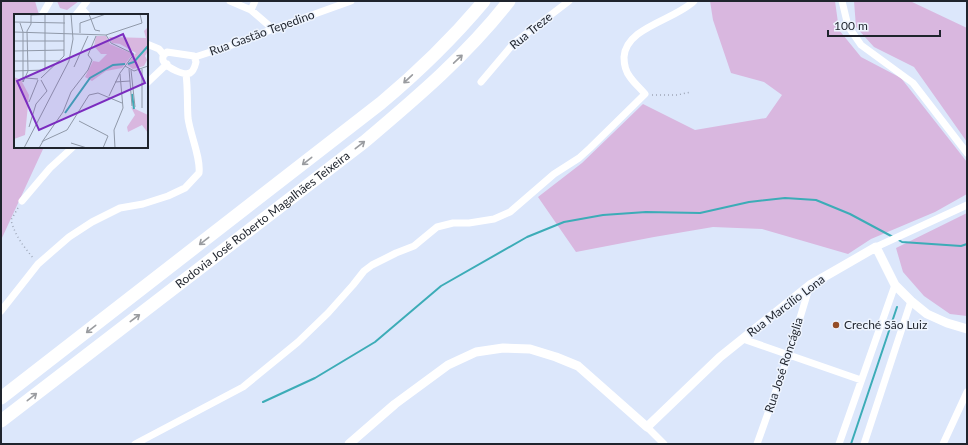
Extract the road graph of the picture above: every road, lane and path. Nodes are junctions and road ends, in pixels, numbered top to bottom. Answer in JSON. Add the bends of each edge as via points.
{"nodes":[{"id":1,"x":50,"y":1,"type":"edge"},
{"id":2,"x":87,"y":1,"type":"edge"},
{"id":3,"x":230,"y":1,"type":"edge"},
{"id":4,"x":256,"y":1,"type":"edge"},
{"id":5,"x":351,"y":1,"type":"edge"},
{"id":6,"x":484,"y":1,"type":"edge"},
{"id":7,"x":509,"y":1,"type":"edge"},
{"id":8,"x":569,"y":1,"type":"edge"},
{"id":9,"x":694,"y":1,"type":"edge"},
{"id":10,"x":842,"y":1,"type":"edge"},
{"id":11,"x":82,"y":9,"type":"junction"},
{"id":12,"x":251,"y":10,"type":"junction"},
{"id":13,"x":43,"y":14,"type":"edge"},
{"id":14,"x":77,"y":14,"type":"edge"},
{"id":15,"x":86,"y":14,"type":"edge"},
{"id":16,"x":273,"y":29,"type":"junction"},
{"id":17,"x":148,"y":44,"type":"edge"},
{"id":18,"x":164,"y":55,"type":"junction"},
{"id":19,"x":195,"y":57,"type":"junction"},
{"id":20,"x":167,"y":64,"type":"junction"},
{"id":21,"x":186,"y":74,"type":"junction"},
{"id":22,"x":148,"y":82,"type":"edge"},
{"id":23,"x":480,"y":82,"type":"dead end"},
{"id":24,"x":691,"y":92,"type":"dead end"},
{"id":25,"x":645,"y":94,"type":"junction"},
{"id":26,"x":72,"y":148,"type":"edge"},
{"id":27,"x":967,"y":153,"type":"edge"},
{"id":28,"x":22,"y":201,"type":"joint"},
{"id":29,"x":967,"y":205,"type":"edge"},
{"id":30,"x":876,"y":247,"type":"junction"},
{"id":31,"x":38,"y":264,"type":"junction"},
{"id":32,"x":810,"y":285,"type":"junction"},
{"id":33,"x":895,"y":285,"type":"junction"},
{"id":34,"x":911,"y":301,"type":"junction"},
{"id":35,"x":1,"y":311,"type":"edge"},
{"id":36,"x":967,"y":329,"type":"edge"},
{"id":37,"x":743,"y":339,"type":"junction"},
{"id":38,"x":789,"y":354,"type":"junction"},
{"id":39,"x":861,"y":380,"type":"junction"},
{"id":40,"x":967,"y":392,"type":"edge"},
{"id":41,"x":1,"y":398,"type":"edge"},
{"id":42,"x":1,"y":421,"type":"edge"},
{"id":43,"x":647,"y":427,"type":"junction"},
{"id":44,"x":135,"y":444,"type":"edge"},
{"id":45,"x":349,"y":444,"type":"edge"},
{"id":46,"x":664,"y":444,"type":"edge"},
{"id":47,"x":757,"y":444,"type":"edge"},
{"id":48,"x":839,"y":444,"type":"edge"},
{"id":49,"x":864,"y":444,"type":"edge"},
{"id":50,"x":943,"y":444,"type":"edge"}],
"edges":[{"from":1,"to":13,"type":"street"},
{"from":2,"to":11,"type":"street"},
{"from":3,"to":12,"type":"street"},
{"from":4,"to":12,"type":"street"},
{"from":5,"to":16,"type":"street","name":"Rua Gastão Tepedino"},
{"from":6,"to":41,"type":"highway","name":"Rodovia José Roberto Magalhães Teixeira","one_way":true,"via":[[438,51],[381,103]]},
{"from":42,"to":7,"type":"highway","name":"Rodovia José Roberto Magalhães Teixeira","one_way":true,"via":[[364,142],[464,54]]},
{"from":8,"to":23,"type":"street","name":"Rua Treze","via":[[514,43]]},
{"from":9,"to":25,"type":"street","via":[[630,41],[625,51],[625,66]]},
{"from":10,"to":27,"type":"street","via":[[848,26],[861,45],[912,83]]},
{"from":11,"to":14,"type":"street"},
{"from":11,"to":15,"type":"street"},
{"from":12,"to":16,"type":"street"},
{"from":16,"to":19,"type":"street","name":"Rua Gastão Tepedino"},
{"from":17,"to":18,"type":"street","via":[[159,49]]},
{"from":18,"to":19,"type":"street","via":[[167,52]]},
{"from":18,"to":20,"type":"street","via":[[163,60]]},
{"from":19,"to":21,"type":"street","via":[[193,70]]},
{"from":20,"to":21,"type":"street"},
{"from":20,"to":22,"type":"street"},
{"from":21,"to":31,"type":"street","via":[[188,118],[198,173],[185,188],[168,196],[120,208],[92,222],[69,237]]},
{"from":24,"to":25,"type":"path","via":[[654,96]]},
{"from":25,"to":44,"type":"street","via":[[584,153],[554,174],[510,212],[494,219],[437,227],[414,246],[372,265],[298,342],[243,387]]},
{"from":26,"to":28,"type":"street","via":[[50,168]]},
{"from":28,"to":31,"type":"path","via":[[11,220],[20,242]]},
{"from":29,"to":30,"type":"street","name":"Rua Marcílio Lona"},
{"from":30,"to":32,"type":"street","name":"Rua Marcílio Lona"},
{"from":30,"to":33,"type":"street"},
{"from":31,"to":35,"type":"street"},
{"from":32,"to":37,"type":"street","name":"Rua Marcílio Lona"},
{"from":32,"to":38,"type":"street","name":"Rua José Roncáglia"},
{"from":33,"to":34,"type":"street"},
{"from":33,"to":39,"type":"street"},
{"from":34,"to":36,"type":"street","via":[[927,314]]},
{"from":34,"to":49,"type":"street"},
{"from":37,"to":38,"type":"street"},
{"from":37,"to":43,"type":"street","name":"Rua Marcílio Lona","via":[[720,357]]},
{"from":38,"to":39,"type":"street"},
{"from":38,"to":47,"type":"street","name":"Rua José Roncáglia"},
{"from":39,"to":48,"type":"street"},
{"from":40,"to":50,"type":"street"},
{"from":43,"to":45,"type":"street","via":[[578,366],[530,349],[503,348],[476,352],[448,365],[395,404]]},
{"from":43,"to":46,"type":"street"}]}
